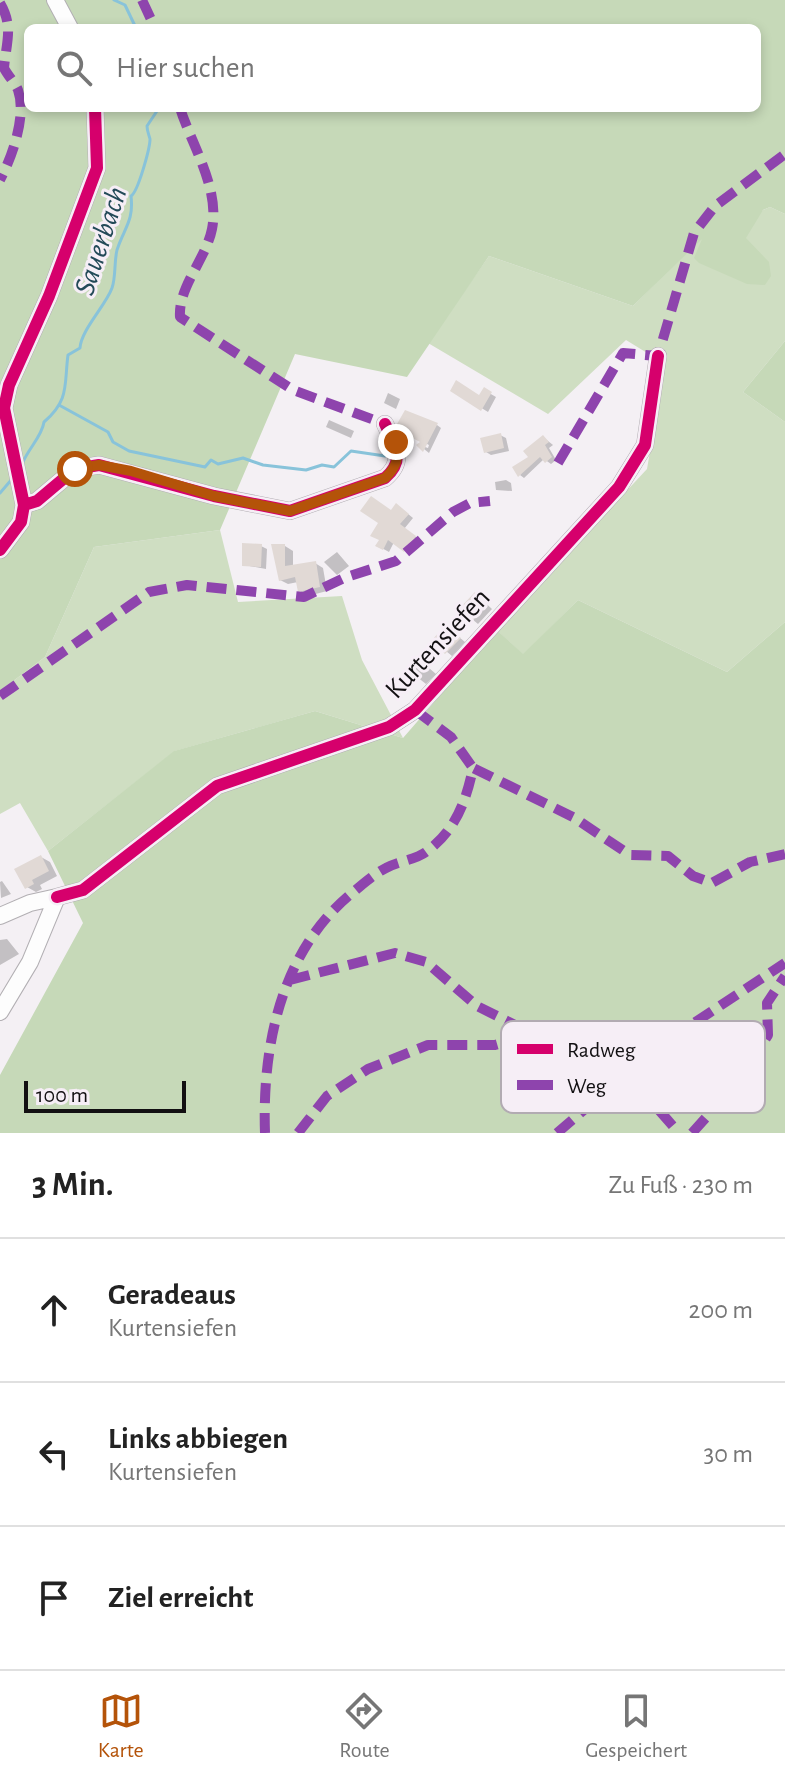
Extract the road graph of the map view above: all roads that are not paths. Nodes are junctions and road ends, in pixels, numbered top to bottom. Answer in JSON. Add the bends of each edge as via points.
{"nodes":[{"id":1,"x":55,"y":0,"type":"edge"},
{"id":2,"x":68,"y":24,"type":"edge"},
{"id":3,"x":95,"y":112,"type":"edge"},
{"id":4,"x":658,"y":356,"type":"dead end"},
{"id":5,"x":385,"y":424,"type":"dead end"},
{"id":6,"x":24,"y":505,"type":"junction"},
{"id":7,"x":0,"y":550,"type":"edge"},
{"id":8,"x":57,"y":897,"type":"junction"},
{"id":9,"x":0,"y":916,"type":"edge"},
{"id":10,"x":0,"y":1012,"type":"edge"}],
"edges":[{"from":1,"to":2,"type":"street"},
{"from":3,"to":6,"type":"street","via":[[97,168],[4,408]]},
{"from":4,"to":8,"type":"street","name":"Kurtensiefen","via":[[645,445],[619,487],[415,710],[389,727],[217,786],[83,890]]},
{"from":5,"to":6,"type":"street","via":[[399,455],[395,470],[290,511],[99,465],[75,469],[37,501]]},
{"from":6,"to":7,"type":"street","via":[[21,522]]},
{"from":8,"to":9,"type":"street","name":"Kurtensiefen"},
{"from":8,"to":10,"type":"street","via":[[30,962]]}]}
